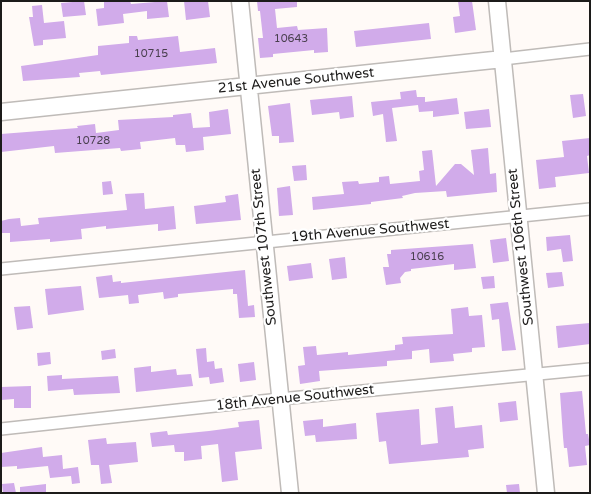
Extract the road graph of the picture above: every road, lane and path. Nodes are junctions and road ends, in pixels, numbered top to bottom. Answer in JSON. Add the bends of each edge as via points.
{"nodes":[{"id":1,"x":240,"y":1,"type":"edge"},
{"id":2,"x":497,"y":1,"type":"edge"},
{"id":3,"x":590,"y":49,"type":"edge"},
{"id":4,"x":503,"y":59,"type":"junction"},
{"id":5,"x":248,"y":87,"type":"junction"},
{"id":6,"x":1,"y":112,"type":"edge"},
{"id":7,"x":590,"y":210,"type":"edge"},
{"id":8,"x":518,"y":217,"type":"junction"},
{"id":9,"x":264,"y":241,"type":"junction"},
{"id":10,"x":1,"y":269,"type":"edge"},
{"id":11,"x":590,"y":370,"type":"edge"},
{"id":12,"x":534,"y":375,"type":"junction"},
{"id":13,"x":280,"y":399,"type":"junction"},
{"id":14,"x":1,"y":429,"type":"edge"},
{"id":15,"x":290,"y":493,"type":"edge"},
{"id":16,"x":546,"y":493,"type":"edge"}],
"edges":[{"from":1,"to":5,"type":"street","name":"Southwest 107th Street"},
{"from":2,"to":4,"type":"street","name":"Southwest 106th Street"},
{"from":3,"to":4,"type":"street","name":"21st Avenue Southwest"},
{"from":4,"to":5,"type":"street","name":"21st Avenue Southwest"},
{"from":4,"to":8,"type":"street","name":"Southwest 106th Street"},
{"from":5,"to":6,"type":"street","name":"21st Avenue Southwest"},
{"from":5,"to":9,"type":"street","name":"Southwest 107th Street"},
{"from":7,"to":8,"type":"street","name":"19th Avenue Southwest"},
{"from":8,"to":9,"type":"street","name":"19th Avenue Southwest"},
{"from":8,"to":12,"type":"street","name":"Southwest 106th Street"},
{"from":9,"to":10,"type":"street","name":"19th Avenue Southwest"},
{"from":9,"to":13,"type":"street","name":"Southwest 107th Street"},
{"from":11,"to":12,"type":"street","name":"18th Avenue Southwest"},
{"from":12,"to":13,"type":"street","name":"18th Avenue Southwest"},
{"from":12,"to":16,"type":"street","name":"Southwest 106th Street"},
{"from":13,"to":14,"type":"street","name":"18th Avenue Southwest"},
{"from":13,"to":15,"type":"street","name":"Southwest 107th Street"}]}
